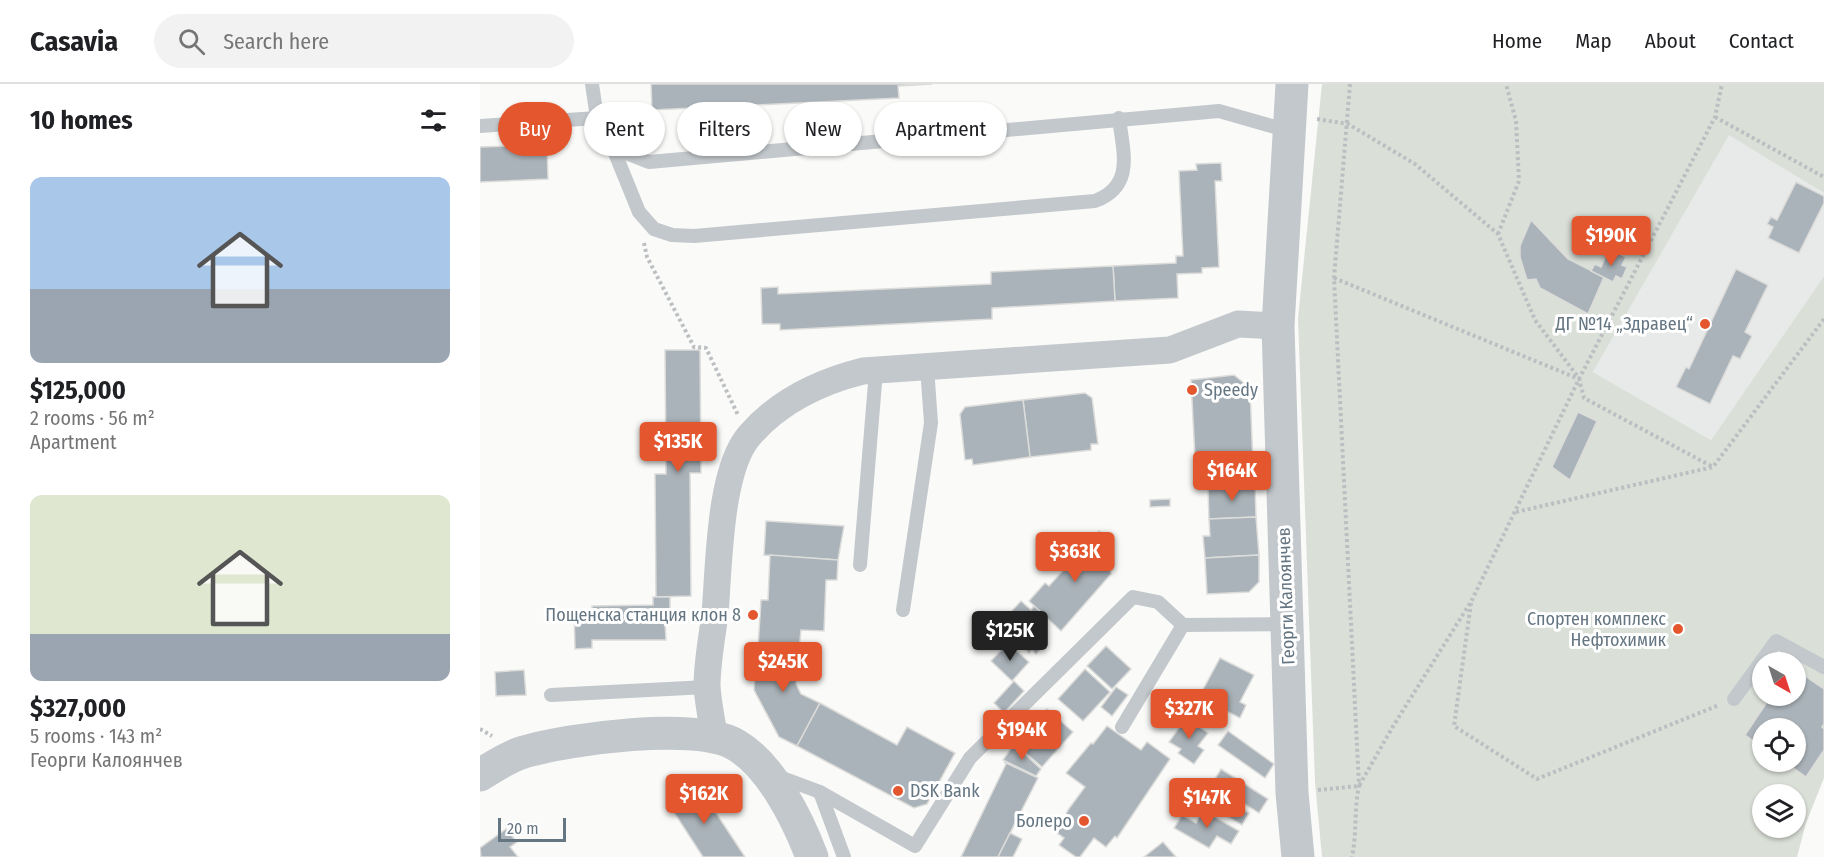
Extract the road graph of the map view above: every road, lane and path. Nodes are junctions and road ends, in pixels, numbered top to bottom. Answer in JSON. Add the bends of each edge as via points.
{"nodes":[{"id":1,"x":592,"y":84,"type":"edge"},
{"id":2,"x":1350,"y":84,"type":"edge"},
{"id":3,"x":1506,"y":84,"type":"edge"},
{"id":4,"x":1722,"y":84,"type":"edge"},
{"id":5,"x":595,"y":102,"type":"edge"},
{"id":6,"x":1291,"y":110,"type":"edge"},
{"id":7,"x":1715,"y":117,"type":"junction"},
{"id":8,"x":1119,"y":118,"type":"junction"},
{"id":9,"x":584,"y":119,"type":"edge"},
{"id":10,"x":1348,"y":124,"type":"junction"},
{"id":11,"x":480,"y":126,"type":"edge"},
{"id":12,"x":616,"y":156,"type":"edge"},
{"id":13,"x":634,"y":156,"type":"edge"},
{"id":14,"x":1824,"y":177,"type":"edge"},
{"id":15,"x":639,"y":212,"type":"junction"},
{"id":16,"x":1498,"y":234,"type":"junction"},
{"id":17,"x":1334,"y":278,"type":"junction"},
{"id":18,"x":1824,"y":319,"type":"edge"},
{"id":19,"x":1278,"y":326,"type":"junction"},
{"id":20,"x":927,"y":367,"type":"junction"},
{"id":21,"x":876,"y":370,"type":"junction"},
{"id":22,"x":1579,"y":379,"type":"junction"},
{"id":23,"x":748,"y":437,"type":"junction"},
{"id":24,"x":1713,"y":467,"type":"junction"},
{"id":25,"x":1515,"y":512,"type":"junction"},
{"id":26,"x":860,"y":565,"type":"dead end"},
{"id":27,"x":1472,"y":600,"type":"junction"},
{"id":28,"x":903,"y":610,"type":"dead end"},
{"id":29,"x":1287,"y":624,"type":"junction"},
{"id":30,"x":1184,"y":625,"type":"junction"},
{"id":31,"x":1824,"y":667,"type":"edge"},
{"id":32,"x":707,"y":687,"type":"junction"},
{"id":33,"x":551,"y":695,"type":"dead end"},
{"id":34,"x":1734,"y":699,"type":"joint"},
{"id":35,"x":1122,"y":727,"type":"dead end"},
{"id":36,"x":714,"y":736,"type":"junction"},
{"id":37,"x":764,"y":771,"type":"junction"},
{"id":38,"x":480,"y":775,"type":"edge"},
{"id":39,"x":1359,"y":786,"type":"junction"},
{"id":40,"x":820,"y":792,"type":"junction"},
{"id":41,"x":1292,"y":793,"type":"junction"},
{"id":42,"x":912,"y":852,"type":"edge"},
{"id":43,"x":812,"y":857,"type":"edge"},
{"id":44,"x":843,"y":857,"type":"edge"},
{"id":45,"x":1298,"y":857,"type":"edge"},
{"id":46,"x":1352,"y":857,"type":"edge"}],
"edges":[{"from":1,"to":5,"type":"lane"},
{"from":2,"to":10,"type":"path"},
{"from":3,"to":16,"type":"path","via":[[1516,121],[1519,181]]},
{"from":4,"to":7,"type":"path"},
{"from":6,"to":8,"type":"lane"},
{"from":6,"to":10,"type":"path"},
{"from":6,"to":19,"type":"street","name":"Георги Калоянчев"},
{"from":7,"to":14,"type":"path"},
{"from":7,"to":22,"type":"path"},
{"from":8,"to":13,"type":"lane","via":[[649,162]]},
{"from":8,"to":15,"type":"lane","via":[[1124,167],[1120,182],[1108,196],[1095,201],[694,236],[654,229]]},
{"from":9,"to":11,"type":"lane"},
{"from":10,"to":16,"type":"path","via":[[1415,164]]},
{"from":10,"to":17,"type":"path"},
{"from":12,"to":15,"type":"lane"},
{"from":15,"to":23,"type":"path","via":[[646,257],[694,347],[706,348]]},
{"from":16,"to":22,"type":"path","via":[[1535,320]]},
{"from":17,"to":22,"type":"path"},
{"from":17,"to":39,"type":"path"},
{"from":18,"to":24,"type":"path"},
{"from":19,"to":20,"type":"street","via":[[1238,324],[1170,350]]},
{"from":19,"to":29,"type":"street","name":"Георги Калоянчев"},
{"from":20,"to":21,"type":"street"},
{"from":20,"to":28,"type":"lane","via":[[931,423]]},
{"from":21,"to":23,"type":"street","via":[[833,378],[803,392]]},
{"from":21,"to":26,"type":"lane"},
{"from":22,"to":24,"type":"path","via":[[1584,398]]},
{"from":22,"to":25,"type":"path"},
{"from":23,"to":32,"type":"street","via":[[733,468],[726,499]]},
{"from":24,"to":25,"type":"path"},
{"from":25,"to":27,"type":"path"},
{"from":27,"to":34,"type":"path","via":[[1454,726],[1537,779]]},
{"from":27,"to":39,"type":"path"},
{"from":29,"to":30,"type":"lane"},
{"from":29,"to":41,"type":"street","name":"Георги Калоянчев"},
{"from":30,"to":35,"type":"lane"},
{"from":30,"to":42,"type":"lane","via":[[1158,602],[1133,597],[970,758]]},
{"from":31,"to":34,"type":"lane","via":[[1776,641]]},
{"from":32,"to":33,"type":"lane"},
{"from":32,"to":36,"type":"street"},
{"from":36,"to":37,"type":"street","via":[[735,744]]},
{"from":36,"to":38,"type":"street","via":[[582,739],[522,752]]},
{"from":37,"to":40,"type":"lane"},
{"from":37,"to":43,"type":"street","via":[[787,804]]},
{"from":39,"to":41,"type":"path"},
{"from":39,"to":46,"type":"path"},
{"from":40,"to":42,"type":"lane"},
{"from":40,"to":44,"type":"lane"},
{"from":41,"to":45,"type":"street","name":"Георги Калоянчев"}]}
